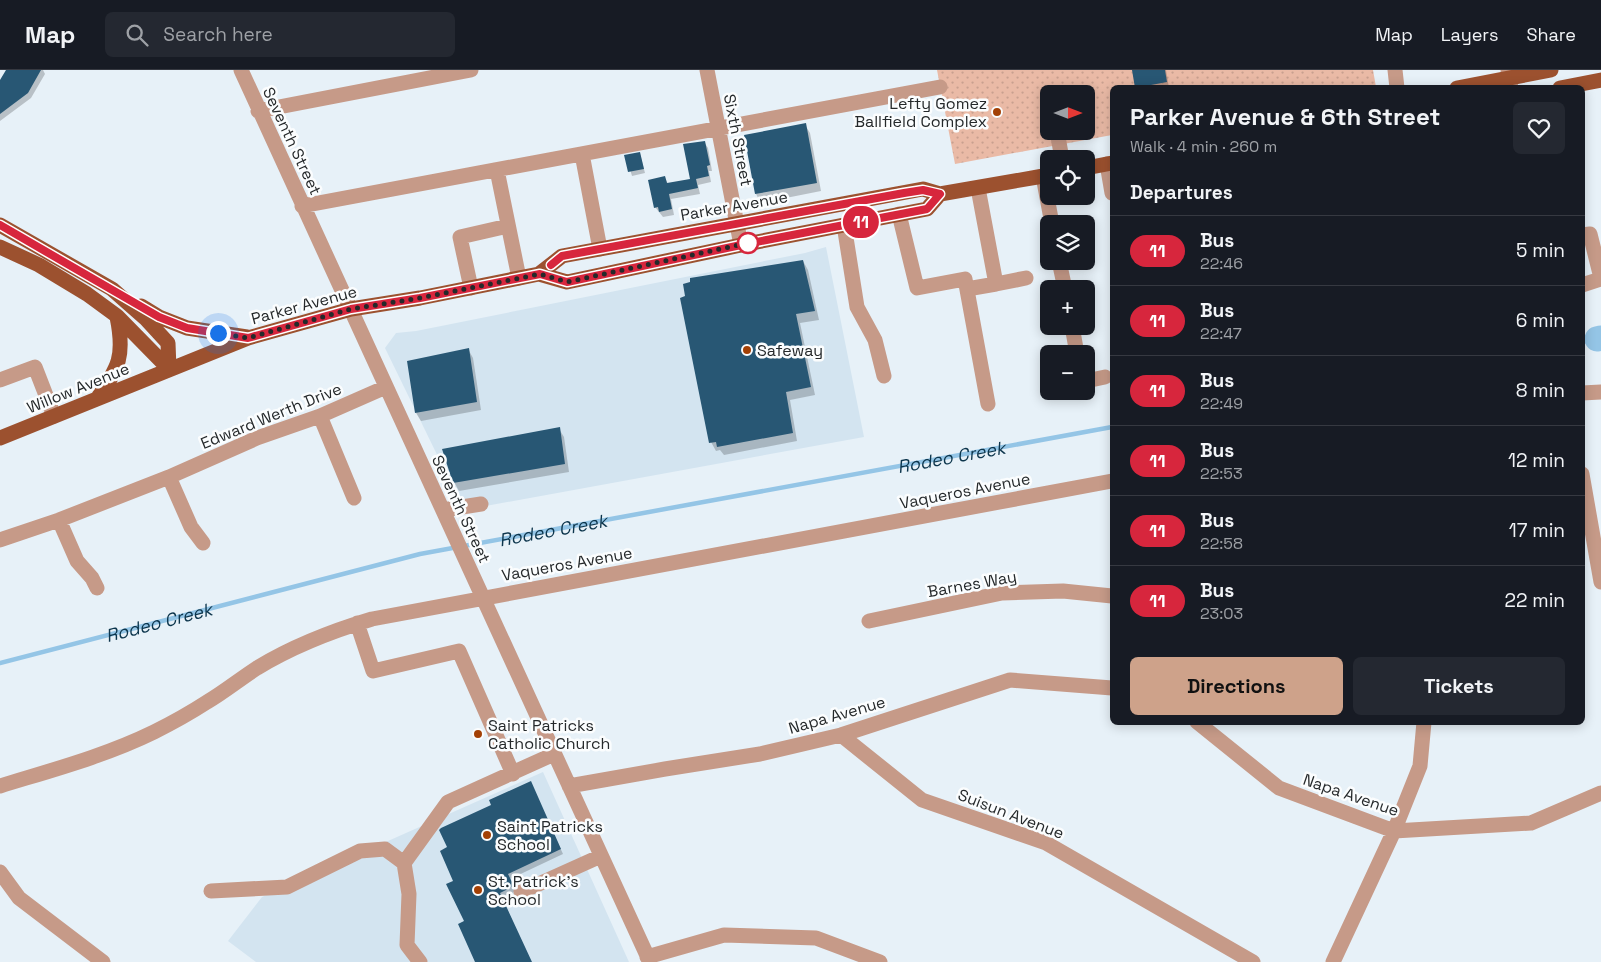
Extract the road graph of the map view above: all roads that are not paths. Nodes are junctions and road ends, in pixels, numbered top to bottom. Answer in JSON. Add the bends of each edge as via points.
{"nodes":[{"id":1,"x":241,"y":70,"type":"edge"},
{"id":2,"x":471,"y":70,"type":"edge"},
{"id":3,"x":707,"y":70,"type":"edge"},
{"id":4,"x":1394,"y":70,"type":"edge"},
{"id":5,"x":1551,"y":70,"type":"edge"},
{"id":6,"x":1510,"y":78,"type":"edge"},
{"id":7,"x":1601,"y":80,"type":"edge"},
{"id":8,"x":1397,"y":85,"type":"edge"},
{"id":9,"x":1473,"y":85,"type":"edge"},
{"id":10,"x":1575,"y":85,"type":"edge"},
{"id":11,"x":940,"y":87,"type":"dead end"},
{"id":12,"x":258,"y":111,"type":"junction"},
{"id":13,"x":718,"y":128,"type":"junction"},
{"id":14,"x":582,"y":154,"type":"junction"},
{"id":15,"x":1110,"y":163,"type":"edge"},
{"id":16,"x":1095,"y":166,"type":"edge"},
{"id":17,"x":497,"y":170,"type":"junction"},
{"id":18,"x":1040,"y":176,"type":"edge"},
{"id":19,"x":978,"y":188,"type":"junction"},
{"id":20,"x":940,"y":194,"type":"junction"},
{"id":21,"x":302,"y":206,"type":"junction"},
{"id":22,"x":899,"y":214,"type":"junction"},
{"id":23,"x":736,"y":224,"type":"junction"},
{"id":24,"x":0,"y":225,"type":"edge"},
{"id":25,"x":844,"y":225,"type":"junction"},
{"id":26,"x":508,"y":226,"type":"junction"},
{"id":27,"x":1585,"y":235,"type":"edge"},
{"id":28,"x":741,"y":245,"type":"junction"},
{"id":29,"x":0,"y":247,"type":"edge"},
{"id":30,"x":600,"y":249,"type":"junction"},
{"id":31,"x":540,"y":274,"type":"junction"},
{"id":32,"x":519,"y":278,"type":"junction"},
{"id":33,"x":1026,"y":278,"type":"dead end"},
{"id":34,"x":1601,"y":278,"type":"edge"},
{"id":35,"x":996,"y":284,"type":"junction"},
{"id":36,"x":1585,"y":284,"type":"edge"},
{"id":37,"x":471,"y":288,"type":"junction"},
{"id":38,"x":112,"y":289,"type":"junction"},
{"id":39,"x":966,"y":289,"type":"junction"},
{"id":40,"x":351,"y":309,"type":"junction"},
{"id":41,"x":117,"y":316,"type":"junction"},
{"id":42,"x":248,"y":338,"type":"junction"},
{"id":43,"x":170,"y":369,"type":"junction"},
{"id":44,"x":884,"y":376,"type":"dead end"},
{"id":45,"x":1105,"y":377,"type":"dead end"},
{"id":46,"x":1095,"y":379,"type":"edge"},
{"id":47,"x":0,"y":380,"type":"edge"},
{"id":48,"x":386,"y":387,"type":"junction"},
{"id":49,"x":1600,"y":390,"type":"edge"},
{"id":50,"x":1585,"y":392,"type":"edge"},
{"id":51,"x":98,"y":399,"type":"junction"},
{"id":52,"x":988,"y":404,"type":"dead end"},
{"id":53,"x":54,"y":416,"type":"junction"},
{"id":54,"x":320,"y":416,"type":"junction"},
{"id":55,"x":0,"y":438,"type":"edge"},
{"id":56,"x":169,"y":477,"type":"junction"},
{"id":57,"x":1110,"y":481,"type":"edge"},
{"id":58,"x":1585,"y":491,"type":"edge"},
{"id":59,"x":354,"y":498,"type":"dead end"},
{"id":60,"x":481,"y":504,"type":"dead end"},
{"id":61,"x":443,"y":510,"type":"junction"},
{"id":62,"x":59,"y":520,"type":"junction"},
{"id":63,"x":0,"y":540,"type":"edge"},
{"id":64,"x":203,"y":543,"type":"dead end"},
{"id":65,"x":1601,"y":582,"type":"edge"},
{"id":66,"x":98,"y":588,"type":"dead end"},
{"id":67,"x":1110,"y":596,"type":"edge"},
{"id":68,"x":482,"y":597,"type":"junction"},
{"id":69,"x":869,"y":621,"type":"dead end"},
{"id":70,"x":357,"y":623,"type":"junction"},
{"id":71,"x":1110,"y":688,"type":"edge"},
{"id":72,"x":1202,"y":725,"type":"edge"},
{"id":73,"x":1424,"y":725,"type":"edge"},
{"id":74,"x":840,"y":735,"type":"junction"},
{"id":75,"x":554,"y":754,"type":"junction"},
{"id":76,"x":513,"y":774,"type":"junction"},
{"id":77,"x":0,"y":786,"type":"edge"},
{"id":78,"x":569,"y":786,"type":"junction"},
{"id":79,"x":1601,"y":793,"type":"edge"},
{"id":80,"x":1394,"y":831,"type":"junction"},
{"id":81,"x":601,"y":856,"type":"junction"},
{"id":82,"x":404,"y":863,"type":"junction"},
{"id":83,"x":0,"y":872,"type":"edge"},
{"id":84,"x":211,"y":891,"type":"dead end"},
{"id":85,"x":521,"y":892,"type":"dead end"},
{"id":86,"x":649,"y":960,"type":"edge"},
{"id":87,"x":104,"y":962,"type":"edge"},
{"id":88,"x":420,"y":962,"type":"edge"},
{"id":89,"x":880,"y":962,"type":"edge"},
{"id":90,"x":1253,"y":962,"type":"edge"},
{"id":91,"x":1333,"y":962,"type":"edge"}],
"edges":[{"from":1,"to":12,"type":"street","name":"Seventh Street"},
{"from":2,"to":12,"type":"street"},
{"from":3,"to":13,"type":"street","name":"Sixth Street"},
{"from":4,"to":8,"type":"street"},
{"from":5,"to":6,"type":"main road"},
{"from":6,"to":9,"type":"main road"},
{"from":7,"to":10,"type":"main road"},
{"from":11,"to":13,"type":"street"},
{"from":12,"to":21,"type":"street","name":"Seventh Street"},
{"from":13,"to":14,"type":"street"},
{"from":13,"to":23,"type":"street","name":"Sixth Street"},
{"from":14,"to":17,"type":"street"},
{"from":14,"to":30,"type":"street"},
{"from":15,"to":16,"type":"main road"},
{"from":17,"to":21,"type":"street"},
{"from":17,"to":26,"type":"street"},
{"from":18,"to":19,"type":"main road","name":"Parker Avenue"},
{"from":19,"to":20,"type":"main road","name":"Parker Avenue"},
{"from":19,"to":35,"type":"street"},
{"from":20,"to":22,"type":"main road","name":"Parker Avenue","via":[[927,209]]},
{"from":20,"to":23,"type":"main road","name":"Parker Avenue","via":[[923,190]]},
{"from":21,"to":40,"type":"street","name":"Seventh Street"},
{"from":22,"to":25,"type":"main road","name":"Parker Avenue"},
{"from":22,"to":39,"type":"street","via":[[917,288],[965,280]]},
{"from":23,"to":28,"type":"street","name":"Sixth Street"},
{"from":23,"to":30,"type":"main road","name":"Parker Avenue"},
{"from":24,"to":38,"type":"main road"},
{"from":25,"to":28,"type":"main road","name":"Parker Avenue"},
{"from":25,"to":44,"type":"street","via":[[857,307],[875,340]]},
{"from":26,"to":32,"type":"street"},
{"from":26,"to":37,"type":"street","via":[[460,237]]},
{"from":27,"to":34,"type":"street","via":[[1590,234]]},
{"from":28,"to":31,"type":"main road","name":"Parker Avenue","via":[[567,282]]},
{"from":29,"to":41,"type":"main road","via":[[39,265]]},
{"from":30,"to":31,"type":"main road","name":"Parker Avenue","via":[[562,256]]},
{"from":31,"to":32,"type":"main road","name":"Parker Avenue"},
{"from":32,"to":37,"type":"main road","name":"Parker Avenue"},
{"from":33,"to":35,"type":"street"},
{"from":34,"to":36,"type":"street"},
{"from":35,"to":39,"type":"street"},
{"from":37,"to":40,"type":"main road","name":"Parker Avenue"},
{"from":38,"to":42,"type":"main road","via":[[159,317],[187,328]]},
{"from":38,"to":43,"type":"main road","via":[[168,343]]},
{"from":39,"to":52,"type":"street"},
{"from":40,"to":42,"type":"main road","name":"Parker Avenue"},
{"from":40,"to":48,"type":"street","name":"Seventh Street"},
{"from":41,"to":43,"type":"main road"},
{"from":41,"to":51,"type":"main road","via":[[120,357]]},
{"from":42,"to":43,"type":"main road","name":"Parker Avenue"},
{"from":43,"to":51,"type":"main road","name":"Willow Avenue"},
{"from":45,"to":46,"type":"street"},
{"from":47,"to":53,"type":"street","via":[[35,366]]},
{"from":48,"to":54,"type":"street","name":"Edward Werth Drive"},
{"from":48,"to":61,"type":"street","name":"Seventh Street"},
{"from":49,"to":50,"type":"street"},
{"from":51,"to":53,"type":"main road","name":"Willow Avenue"},
{"from":53,"to":55,"type":"main road","name":"Willow Avenue"},
{"from":54,"to":56,"type":"street","name":"Edward Werth Drive","via":[[257,438]]},
{"from":54,"to":59,"type":"street"},
{"from":56,"to":62,"type":"street","name":"Edward Werth Drive"},
{"from":56,"to":64,"type":"street","via":[[190,527]]},
{"from":57,"to":68,"type":"street","name":"Vaqueros Avenue"},
{"from":58,"to":65,"type":"street"},
{"from":60,"to":61,"type":"street"},
{"from":61,"to":68,"type":"street","name":"Seventh Street"},
{"from":62,"to":63,"type":"street","name":"Edward Werth Drive"},
{"from":62,"to":66,"type":"street","via":[[77,561]]},
{"from":67,"to":69,"type":"street","name":"Barnes Way","via":[[1063,591],[1002,593]]},
{"from":68,"to":70,"type":"street","name":"Vaqueros Avenue"},
{"from":68,"to":75,"type":"street","name":"Seventh Street"},
{"from":70,"to":76,"type":"street","via":[[373,670],[459,651]]},
{"from":70,"to":77,"type":"street","name":"Vaqueros Avenue","via":[[300,644],[207,703],[154,732],[121,747]]},
{"from":71,"to":74,"type":"street","name":"Napa Avenue","via":[[1010,680]]},
{"from":72,"to":80,"type":"street","name":"Napa Avenue","via":[[1279,788]]},
{"from":73,"to":80,"type":"street","via":[[1420,766]]},
{"from":74,"to":78,"type":"street","name":"Napa Avenue","via":[[760,754]]},
{"from":74,"to":90,"type":"street","name":"Suisun Avenue","via":[[922,800],[1046,843]]},
{"from":75,"to":76,"type":"street"},
{"from":75,"to":78,"type":"street","name":"Seventh Street"},
{"from":76,"to":82,"type":"street","via":[[448,802]]},
{"from":78,"to":81,"type":"street","name":"Seventh Street"},
{"from":79,"to":80,"type":"street","name":"Napa Avenue","via":[[1531,823]]},
{"from":80,"to":91,"type":"street"},
{"from":81,"to":85,"type":"street"},
{"from":81,"to":86,"type":"street","name":"Seventh Street"},
{"from":82,"to":84,"type":"street","via":[[385,849],[360,851],[287,887]]},
{"from":82,"to":88,"type":"street","via":[[409,894],[407,945]]},
{"from":83,"to":87,"type":"street","via":[[19,898]]},
{"from":86,"to":89,"type":"street","via":[[724,935],[816,938]]}]}
